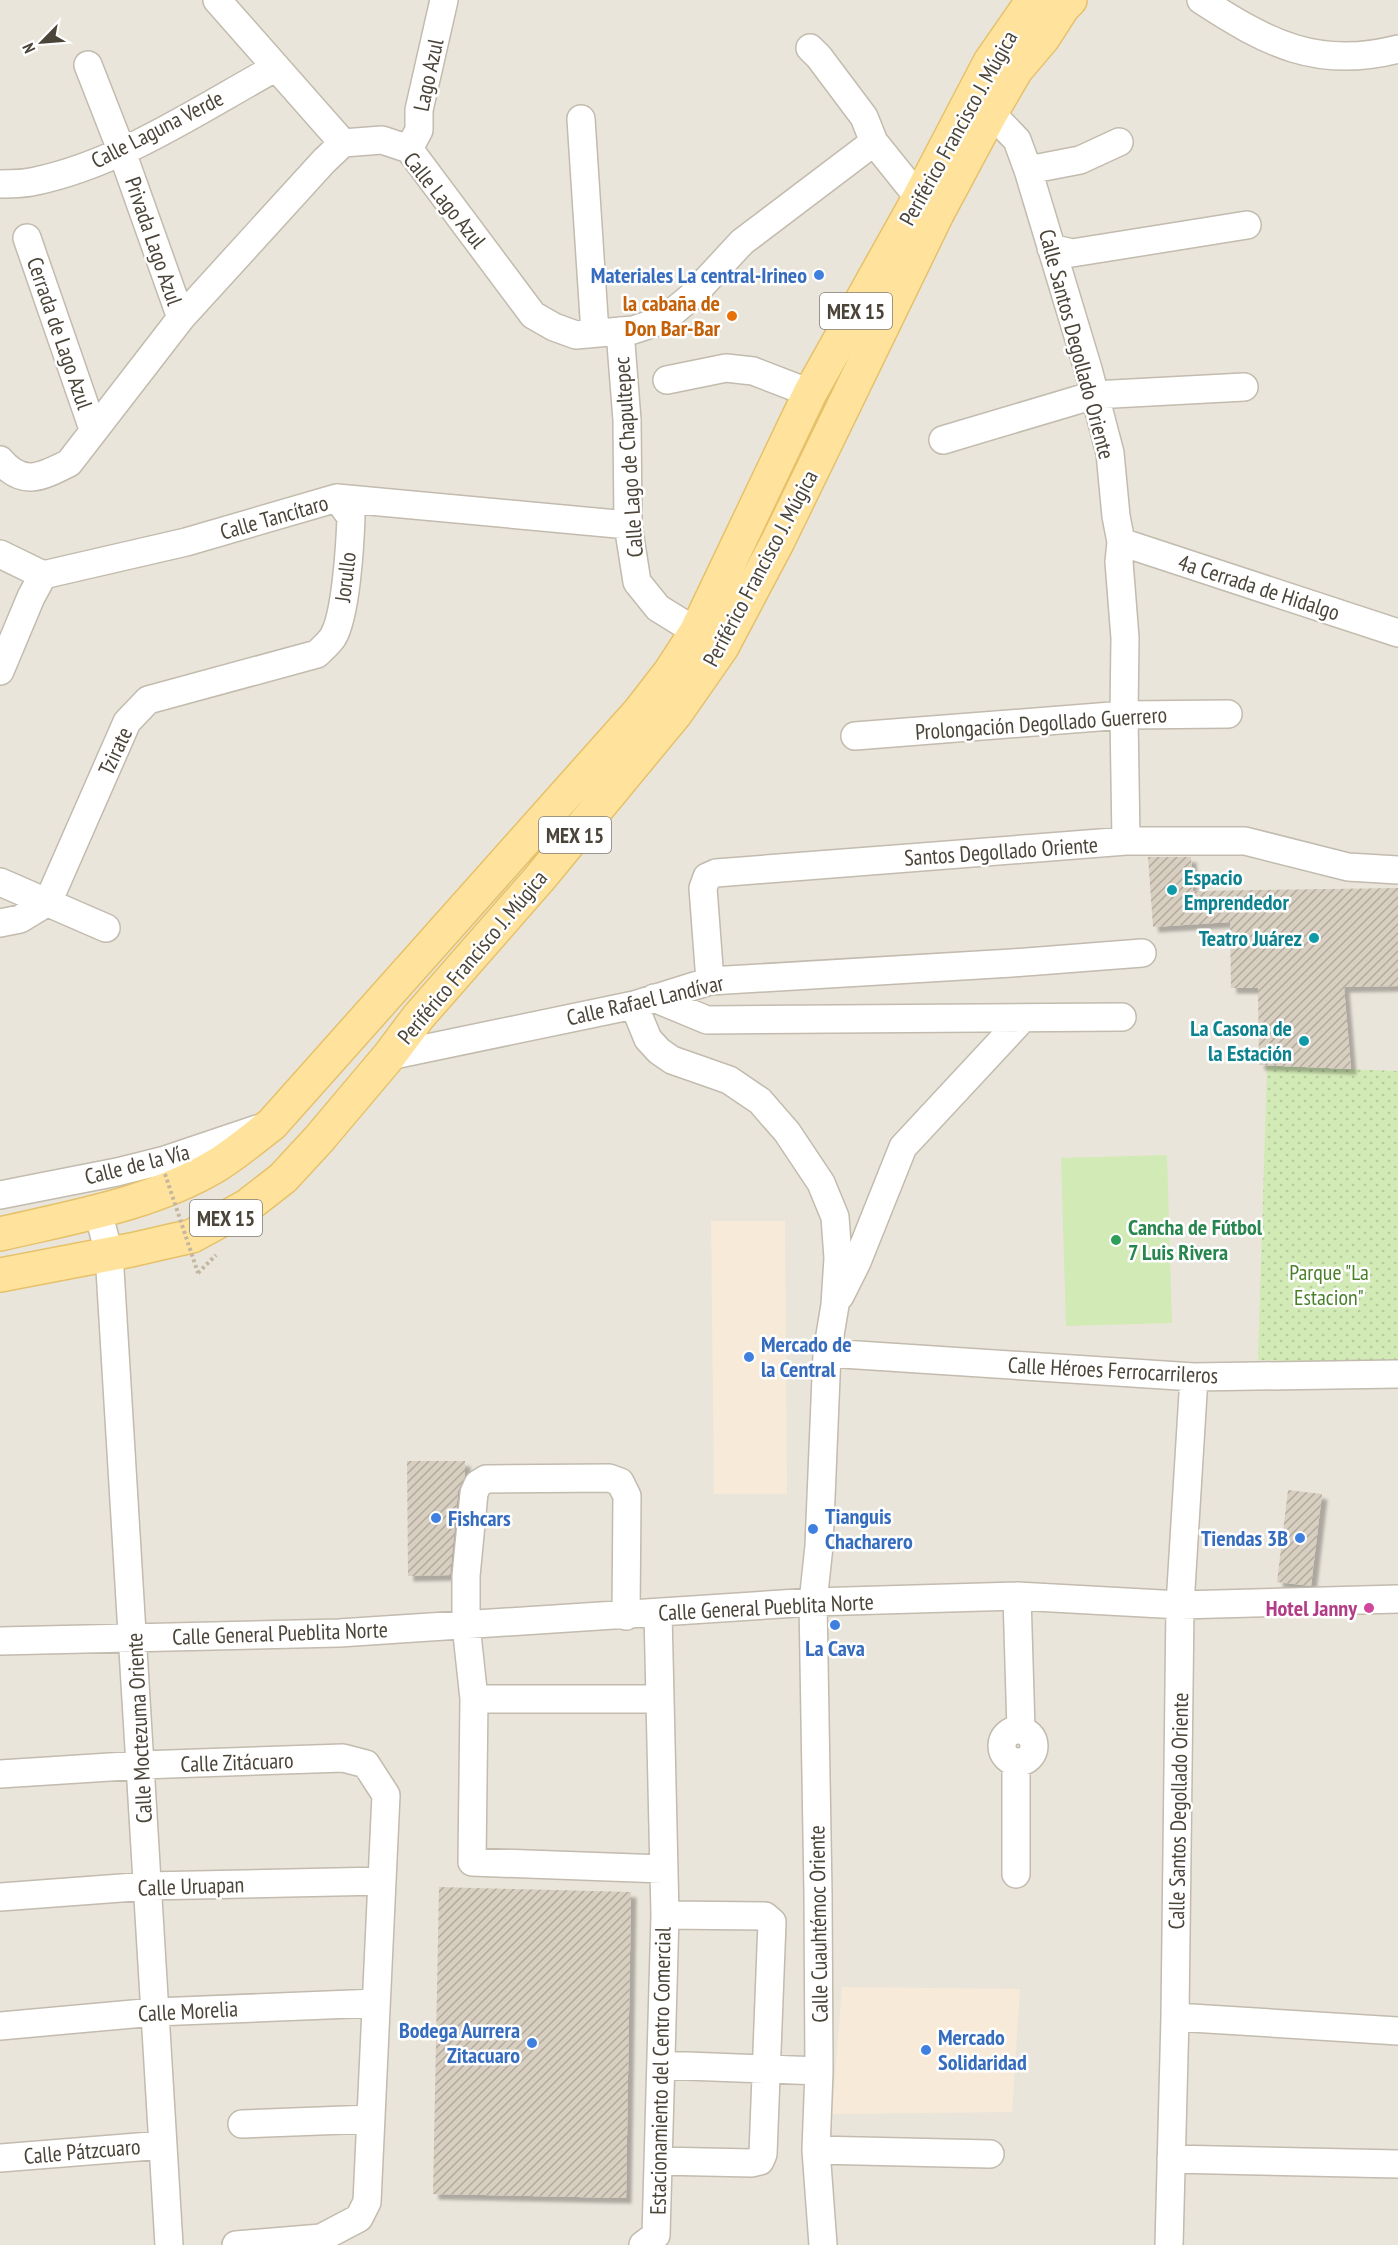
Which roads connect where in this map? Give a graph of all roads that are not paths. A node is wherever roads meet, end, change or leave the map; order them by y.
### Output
1 (217, 0) edge
2 (444, 0) edge
3 (1033, 0) edge
4 (1070, 0) edge
5 (1201, 0) edge
6 (810, 48) dead end
7 (1398, 49) edge
8 (88, 65) dead end
9 (275, 68) junction
10 (991, 113) junction
11 (580, 119) dead end
12 (874, 142) junction
13 (1119, 142) dead end
14 (343, 143) junction
15 (409, 149) junction
16 (122, 152) junction
17 (1028, 170) junction
18 (0, 184) edge
19 (919, 198) junction
20 (1247, 225) dead end
21 (27, 238) dead end
22 (1051, 248) junction
23 (181, 318) junction
24 (608, 332) junction
25 (667, 380) dead end
26 (1244, 387) dead end
27 (810, 393) junction
28 (1094, 395) junction
29 (93, 429) junction
30 (943, 440) dead end
31 (0, 460) edge
32 (337, 498) junction
33 (628, 525) junction
34 (1121, 542) junction
35 (0, 554) edge
36 (43, 575) junction
37 (1398, 633) edge
38 (709, 639) junction
39 (317, 654) joint
40 (0, 671) edge
41 (1228, 714) dead end
42 (1124, 715) junction
43 (855, 736) dead end
44 (1126, 841) junction
45 (1398, 870) edge
46 (0, 882) edge
47 (48, 902) junction
48 (0, 923) edge
49 (106, 928) dead end
50 (1142, 953) dead end
51 (710, 981) junction
52 (644, 1001) junction
53 (1122, 1017) dead end
54 (1023, 1018) junction
55 (389, 1056) junction
56 (281, 1116) junction
57 (320, 1139) junction
58 (0, 1195) edge
59 (98, 1212) junction
60 (0, 1234) edge
61 (110, 1253) junction
62 (0, 1275) edge
63 (835, 1305) junction
64 (827, 1353) junction
65 (1398, 1374) edge
66 (1194, 1377) junction
67 (1017, 1596) junction
68 (1398, 1599) edge
69 (813, 1602) junction
70 (1180, 1605) junction
71 (658, 1614) junction
72 (626, 1616) junction
73 (466, 1625) junction
74 (134, 1638) junction
75 (0, 1641) edge
76 (474, 1699) junction
77 (660, 1699) junction
78 (141, 1765) junction
79 (0, 1774) edge
80 (663, 1869) junction
81 (1016, 1874) dead end
82 (382, 1881) junction
83 (148, 1886) junction
84 (0, 1897) edge
85 (664, 1915) junction
86 (376, 2002) junction
87 (155, 2012) junction
88 (1175, 2017) junction
89 (0, 2026) edge
90 (1398, 2031) edge
91 (660, 2065) junction
92 (765, 2070) junction
93 (819, 2071) junction
94 (371, 2119) junction
95 (242, 2124) dead end
96 (163, 2145) junction
97 (816, 2150) junction
98 (990, 2154) dead end
99 (0, 2158) edge
100 (1171, 2159) junction
101 (658, 2161) junction
102 (1398, 2164) edge
103 (169, 2245) edge
104 (236, 2245) edge
105 (643, 2245) edge
106 (823, 2245) edge
107 (1169, 2245) edge

1 - 9 street
2 - 15 street, Lago Azul
3 - 19 main road, Periférico Francisco J. Múgica / MEX 15
4 - 10 main road, Periférico Francisco J. Múgica / MEX 15
5 - 7 street
6 - 12 street
8 - 16 street, Privada Lago Azul
9 - 14 street
9 - 16 street, Calle Laguna Verde
10 - 17 street, Calle Santos Degollado Oriente
10 - 38 main road, Periférico Francisco J. Múgica / MEX 15
11 - 24 street, Calle Lago de Chapultepec
12 - 19 street
12 - 24 street, Calle Lago Azul
13 - 17 street
14 - 15 street, Calle Lago Azul
14 - 23 street
15 - 24 street, Calle Lago Azul
16 - 18 street, Calle Laguna Verde
16 - 23 street, Privada Lago Azul
17 - 22 street, Calle Santos Degollado Oriente
19 - 27 main road, Periférico Francisco J. Múgica / MEX 15
20 - 22 street
21 - 29 street, Cerrada de Lago Azul
22 - 28 street, Calle Santos Degollado Oriente
23 - 29 street
24 - 33 street, Calle Lago de Chapultepec
25 - 27 street
26 - 28 street
27 - 38 main road, Periférico Francisco J. Múgica / MEX 15
28 - 30 street
28 - 34 street, Calle Santos Degollado Oriente
29 - 31 street
32 - 33 street, Calle Tancítaro
32 - 36 street, Calle Tancítaro
32 - 39 street, Jorullo
33 - 38 street, Calle Lago de Chapultepec
34 - 37 street, 4a Cerrada de Hidalgo
34 - 42 street, Calle Santos Degollado Oriente
35 - 36 street
36 - 40 street
38 - 55 main road, Periférico Francisco J. Múgica / MEX 15
38 - 56 main road, Periférico Francisco J. Múgica / MEX 15
39 - 47 street, Tzirate
41 - 42 street, Prolongación Degollado Guerrero
42 - 43 street, Prolongación Degollado Guerrero
42 - 44 street, Calle Santos Degollado Oriente
44 - 45 street, Santos Degollado Oriente
44 - 51 street, Santos Degollado Oriente
46 - 47 street
47 - 48 street
47 - 49 street
50 - 51 street, Calle Rafael Landívar
51 - 52 street, Calle Rafael Landívar
52 - 54 street
52 - 55 street, Calle Rafael Landívar
52 - 63 street
53 - 54 street
54 - 63 street
55 - 57 main road, Periférico Francisco J. Múgica / MEX 15
56 - 57 main road
56 - 58 street, Calle de la Vía
56 - 59 main road, Periférico Francisco J. Múgica / MEX 15
57 - 61 main road, Periférico Francisco J. Múgica / MEX 15
59 - 60 main road, Periférico Francisco J. Múgica / MEX 15
59 - 61 street, Calle Moctezuma Oriente
61 - 62 main road, Periférico Francisco J. Múgica / MEX 15
61 - 74 street, Calle Moctezuma Oriente
63 - 64 street, Calle Cuauhtémoc Oriente
64 - 66 street, Calle Héroes Ferrocarrileros
64 - 69 street, Calle Cuauhtémoc Oriente
65 - 66 street, Calle Héroes Ferrocarrileros
66 - 70 street, Calle Santos Degollado Oriente
67 - 69 street, Calle General Pueblita Norte
67 - 70 street, Calle General Pueblita Norte
67 - 81 street
68 - 70 street, Calle General Pueblita Norte
69 - 71 street, Calle General Pueblita Norte
69 - 93 street, Calle Cuauhtémoc Oriente
70 - 88 street, Calle Santos Degollado Oriente
71 - 72 street, Calle General Pueblita Norte
71 - 77 street
72 - 73 street, Calle General Pueblita Norte
72 - 73 street
73 - 74 street, Calle General Pueblita Norte
73 - 76 street
74 - 75 street, Calle General Pueblita Norte
74 - 78 street, Calle Moctezuma Oriente
76 - 77 street
76 - 80 street
77 - 80 street
78 - 79 street, Calle Zitácuaro
78 - 82 street, Calle Zitácuaro
78 - 83 street, Calle Moctezuma Oriente
80 - 85 street
82 - 83 street, Calle Uruapan
82 - 86 street
83 - 84 street, Calle Uruapan
83 - 87 street, Calle Moctezuma Oriente
85 - 91 street, Estacionamiento del Centro Comercial
85 - 92 street, Estacionamiento del Centro Comercial
86 - 87 street, Calle Morelia
86 - 94 street
87 - 89 street, Calle Morelia
87 - 96 street, Calle Moctezuma Oriente
88 - 90 street
88 - 100 street, Calle Santos Degollado Oriente
91 - 92 street
91 - 101 street, Estacionamiento del Centro Comercial
92 - 93 street
92 - 101 street
93 - 97 street, Calle Cuauhtémoc Oriente
94 - 95 street
94 - 104 street
96 - 99 street, Calle Pátzcuaro
96 - 103 street, Calle Moctezuma Oriente
97 - 98 street
97 - 106 street, Calle Cuauhtémoc Oriente
100 - 102 street
100 - 107 street, Calle Santos Degollado Oriente
101 - 105 street, Estacionamiento del Centro Comercial

